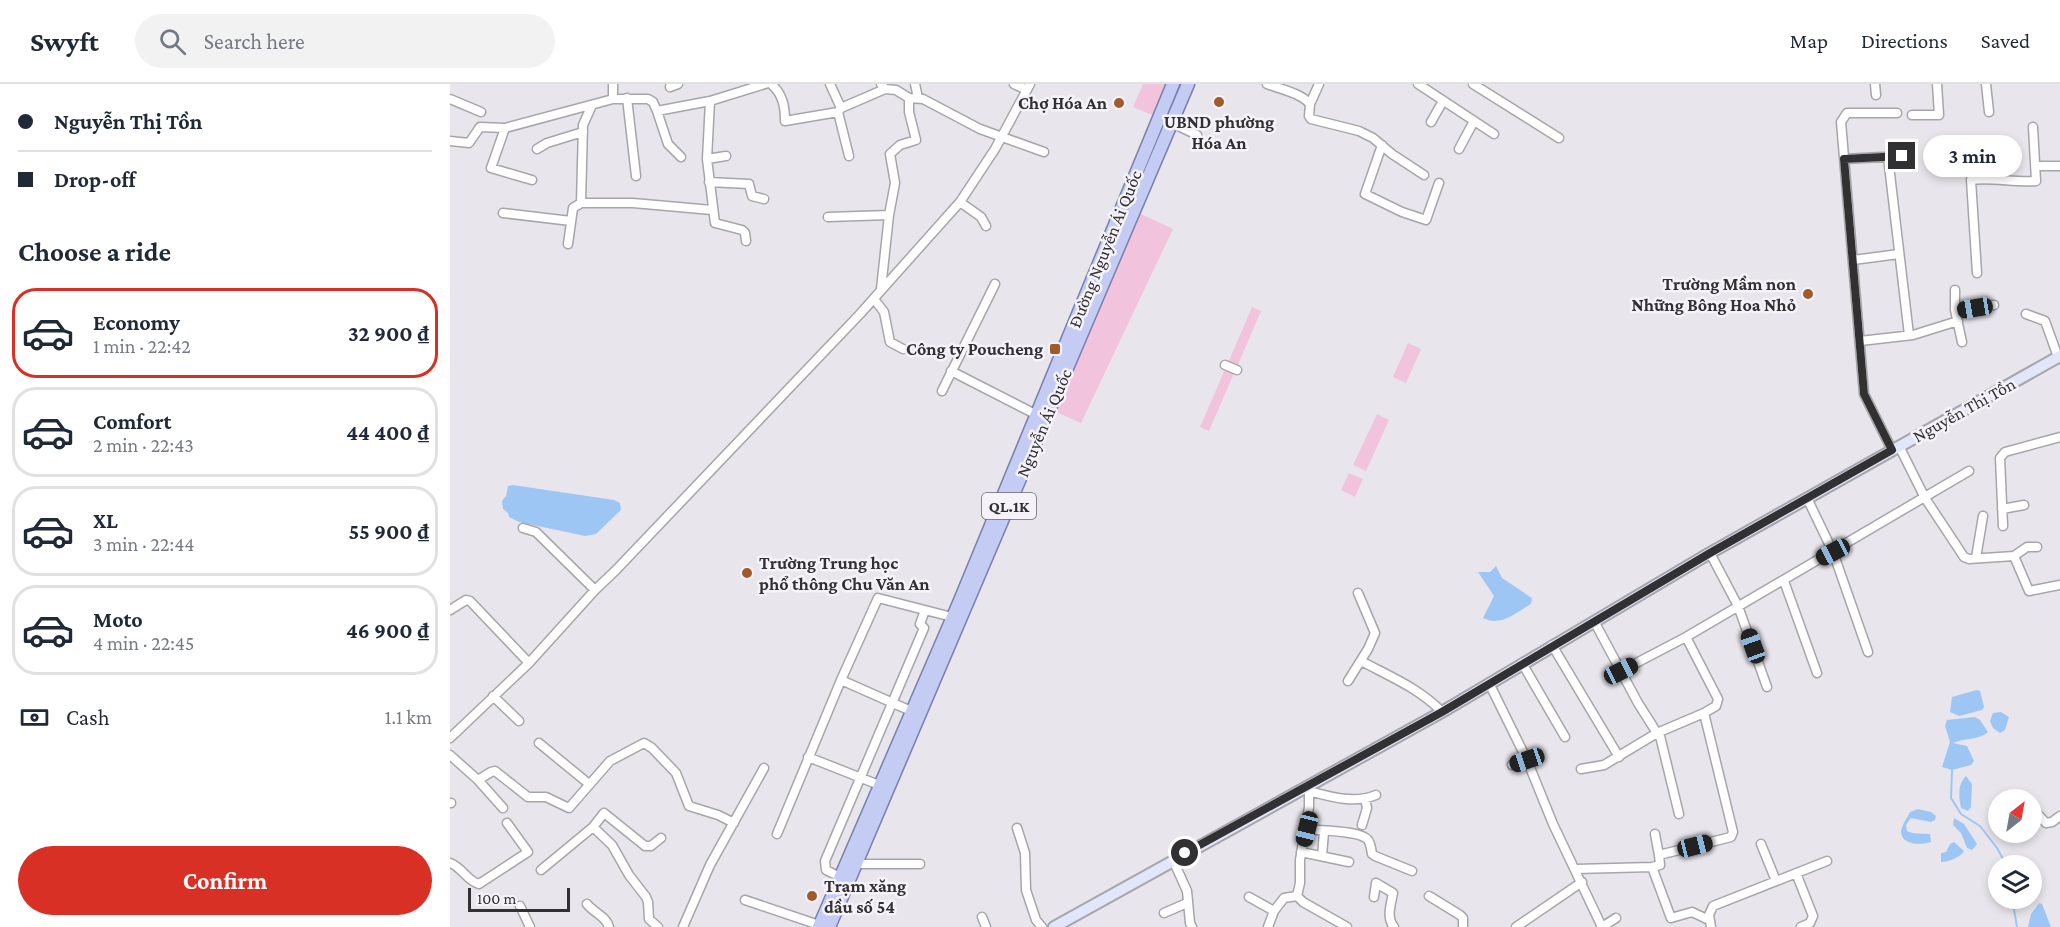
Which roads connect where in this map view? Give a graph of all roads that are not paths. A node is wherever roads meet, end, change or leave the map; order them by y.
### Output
1 (613, 84) edge
2 (765, 84) edge
3 (771, 84) edge
4 (830, 84) edge
5 (915, 84) edge
6 (1014, 84) edge
7 (1173, 84) edge
8 (1188, 84) edge
9 (1267, 84) edge
10 (1319, 84) edge
11 (1418, 84) edge
12 (1473, 84) edge
13 (1875, 84) edge
14 (1937, 84) edge
15 (1986, 84) edge
16 (883, 86) edge
17 (1028, 87) edge
18 (1876, 96) dead end
19 (627, 98) junction
20 (913, 98) junction
21 (450, 99) edge
22 (613, 99) junction
23 (710, 101) junction
24 (1443, 101) junction
25 (1310, 104) junction
26 (592, 105) junction
27 (839, 110) junction
28 (657, 111) junction
29 (481, 112) dead end
30 (1989, 112) dead end
31 (1897, 113) dead end
32 (1912, 115) dead end
33 (1474, 121) junction
34 (1431, 122) dead end
35 (1172, 123) junction
36 (2033, 127) dead end
37 (505, 128) junction
38 (583, 132) junction
39 (1494, 134) dead end
40 (1197, 135) dead end
41 (1002, 136) junction
42 (1559, 138) dead end
43 (450, 141) edge
44 (1382, 146) junction
45 (1459, 148) dead end
46 (537, 149) dead end
47 (1044, 152) dead end
48 (726, 156) dead end
49 (849, 156) dead end
50 (1902, 156) dead end
51 (681, 157) dead end
52 (1888, 157) junction
53 (707, 159) junction
54 (1844, 159) junction
55 (2037, 166) junction
56 (2060, 166) edge
57 (1424, 175) dead end
58 (636, 176) dead end
59 (532, 180) dead end
60 (709, 182) junction
61 (1439, 183) dead end
62 (764, 199) dead end
63 (960, 202) junction
64 (581, 203) junction
65 (712, 210) junction
66 (503, 213) dead end
67 (889, 215) junction
68 (828, 217) dead end
69 (571, 222) junction
70 (986, 226) dead end
71 (746, 241) dead end
72 (568, 244) dead end
73 (1899, 254) junction
74 (1853, 260) junction
75 (883, 272) junction
76 (1977, 273) dead end
77 (896, 274) junction
78 (994, 284) dead end
79 (881, 290) junction
80 (1955, 290) dead end
81 (874, 299) junction
82 (1994, 305) dead end
83 (1956, 311) junction
84 (2026, 314) dead end
85 (1958, 321) junction
86 (1910, 335) junction
87 (1860, 341) junction
88 (1962, 342) dead end
89 (903, 349) dead end
90 (2059, 357) edge
91 (1225, 365) dead end
92 (1237, 369) dead end
93 (951, 371) junction
94 (942, 391) dead end
95 (1042, 417) junction
96 (2060, 437) edge
97 (1895, 448) junction
98 (1969, 471) dead end
99 (1807, 498) junction
100 (1925, 498) junction
101 (2024, 505) dead end
102 (2002, 509) junction
103 (1983, 516) dead end
104 (2003, 526) dead end
105 (523, 528) dead end
106 (2037, 547) dead end
107 (1833, 552) junction
108 (1710, 553) junction
109 (2014, 556) junction
110 (1976, 558) junction
111 (1784, 581) junction
112 (2060, 585) edge
113 (594, 590) junction
114 (1358, 593) dead end
115 (1738, 606) junction
116 (450, 610) edge
117 (925, 610) junction
118 (952, 617) junction
119 (1594, 621) junction
120 (1686, 637) junction
121 (1552, 645) junction
122 (1868, 652) dead end
123 (1360, 661) junction
124 (529, 663) junction
125 (1522, 663) junction
126 (1621, 671) junction
127 (1817, 673) dead end
128 (841, 680) junction
129 (1348, 681) dead end
130 (1490, 683) junction
131 (1767, 687) dead end
132 (493, 696) junction
133 (891, 702) junction
134 (911, 711) junction
135 (1442, 712) junction
136 (1704, 713) junction
137 (519, 721) dead end
138 (1658, 732) junction
139 (450, 737) edge
140 (1565, 737) dead end
141 (539, 743) dead end
142 (450, 755) edge
143 (808, 757) junction
144 (1619, 757) junction
145 (1527, 760) junction
146 (1512, 765) dead end
147 (764, 768) dead end
148 (1581, 769) dead end
149 (860, 777) junction
150 (478, 780) junction
151 (589, 784) junction
152 (879, 785) junction
153 (1309, 789) junction
154 (1376, 795) dead end
155 (1365, 799) junction
156 (503, 808) dead end
157 (1679, 814) dead end
158 (2060, 816) edge
159 (2042, 819) edge
160 (507, 823) dead end
161 (734, 823) junction
162 (1362, 825) dead end
163 (593, 827) junction
164 (1017, 828) dead end
165 (1307, 829) junction
166 (1324, 832) junction
167 (777, 834) dead end
168 (1655, 834) dead end
169 (661, 838) dead end
170 (1761, 844) dead end
171 (1301, 852) junction
172 (1659, 855) junction
173 (1322, 856) junction
174 (1173, 860) junction
175 (1827, 861) dead end
176 (1349, 862) dead end
177 (450, 863) edge
178 (855, 864) junction
179 (920, 864) dead end
180 (1652, 867) junction
181 (1576, 869) junction
182 (541, 870) dead end
183 (1412, 871) dead end
184 (1796, 873) junction
185 (840, 877) junction
186 (1776, 881) junction
187 (1581, 882) junction
188 (837, 896) junction
189 (1297, 896) junction
190 (1429, 896) dead end
191 (1249, 897) dead end
192 (1374, 897) dead end
193 (745, 900) dead end
194 (1187, 903) junction
195 (587, 904) dead end
196 (520, 906) dead end
197 (1274, 911) junction
198 (1164, 913) dead end
199 (1330, 916) junction
200 (982, 917) dead end
201 (1616, 918) dead end
202 (1710, 924) edge
203 (822, 926) edge
204 (530, 927) edge
205 (609, 927) edge
206 (658, 927) edge
207 (683, 927) edge
208 (986, 927) edge
209 (1042, 927) edge
210 (1054, 927) edge
211 (1192, 927) edge
212 (1268, 927) edge
213 (1330, 927) edge
214 (1347, 927) edge
215 (1394, 927) edge
216 (1463, 927) edge
217 (1516, 927) edge
218 (1602, 927) edge
219 (1801, 927) edge

1 - 22 street
2 - 23 street
3 - 27 street
4 - 27 street
5 - 20 street
6 - 17 street
7 - 95 main road, Đường Nguyễn Ái Quốc / QL.1K
8 - 35 main road, Nguyễn Ái Quốc / QL.1K
9 - 25 street
10 - 25 street
11 - 24 street
12 - 42 street
13 - 18 street
14 - 32 street
15 - 30 street
16 - 20 street
16 - 27 street
17 - 41 street
19 - 22 street
19 - 28 street
19 - 58 street
20 - 41 street
20 - 67 street
21 - 29 street
22 - 26 street
23 - 28 street
23 - 53 street
24 - 33 street
24 - 34 street
25 - 44 street
26 - 37 street
26 - 38 street
27 - 49 street
28 - 51 street
31 - 54 street
33 - 39 street
33 - 45 street
35 - 40 street
35 - 95 main road, Nguyễn Ái Quốc / QL.1K
36 - 55 street
37 - 43 street
37 - 59 street
38 - 46 street
38 - 64 street
41 - 47 street
41 - 63 street
44 - 57 street
44 - 61 street
48 - 53 street
50 - 52 street
52 - 54 street
52 - 73 street
53 - 60 street
54 - 74 street
55 - 56 street
55 - 76 street
60 - 62 street
60 - 65 street
63 - 70 street
63 - 77 street
64 - 65 street
64 - 69 street
65 - 71 street
66 - 69 street
67 - 68 street
67 - 75 street
69 - 72 street
73 - 74 street
73 - 86 street
74 - 87 street
75 - 77 street
75 - 79 street
77 - 79 street
78 - 93 street
79 - 81 street
80 - 83 street
81 - 89 street
81 - 113 street
82 - 83 street
83 - 85 street
84 - 90 street
85 - 86 street
85 - 88 street
86 - 87 street
87 - 97 street
90 - 97 street, Nguyễn Thị Tồn
91 - 92 street
93 - 94 street
93 - 95 street
95 - 118 main road, Nguyễn Ái Quốc / QL.1K
95 - 178 main road, Nguyễn Ái Quốc / QL.1K
96 - 102 street
97 - 99 street, Nguyễn Thị Tồn
97 - 100 street
98 - 100 street
99 - 107 street
99 - 108 street, Nguyễn Thị Tồn
100 - 107 street
100 - 110 street
101 - 102 street
102 - 104 street
103 - 110 street
105 - 113 street
106 - 109 street
107 - 111 street
107 - 122 street
108 - 115 street
108 - 119 street, Nguyễn Thị Tồn
109 - 110 street
109 - 112 street
111 - 115 street
111 - 127 street
113 - 124 street
114 - 123 street
115 - 120 street
115 - 131 street
116 - 124 street
117 - 118 street
117 - 128 street
117 - 133 street
118 - 134 main road, Nguyễn Ái Quốc / QL.1K
119 - 121 street, Nguyễn Thị Tồn
119 - 126 street
120 - 126 street
120 - 136 street
121 - 125 street, Nguyễn Thị Tồn
121 - 144 street
123 - 129 street
123 - 135 street
124 - 132 street
125 - 130 street, Nguyễn Thị Tồn
125 - 140 street
126 - 138 street
128 - 133 street
128 - 143 street
130 - 135 street, Nguyễn Thị Tồn
130 - 145 street
132 - 137 street
132 - 139 street
133 - 134 street
133 - 149 street
134 - 152 main road, Nguyễn Ái Quốc / QL.1K
135 - 153 street, Nguyễn Thị Tồn
136 - 138 street
136 - 172 street
138 - 144 street
138 - 157 street
141 - 151 street
142 - 150 street
143 - 149 street
143 - 167 street
144 - 148 street
145 - 146 street
145 - 181 street
147 - 161 street
149 - 152 street
149 - 185 street
150 - 151 street
150 - 156 street
151 - 161 street
152 - 185 main road, Nguyễn Ái Quốc / QL.1K
153 - 155 street
153 - 165 street
153 - 174 street, Nguyễn Thị Tồn
154 - 155 street
155 - 162 street
158 - 159 street
160 - 177 street
161 - 207 street
163 - 169 street
163 - 182 street
163 - 206 street
164 - 209 street
165 - 166 street
165 - 171 street
166 - 173 street
166 - 183 street
168 - 172 street
170 - 186 street
171 - 173 street
171 - 189 street
172 - 180 street
173 - 176 street
174 - 194 street
174 - 210 street, Nguyễn Thị Tồn
175 - 184 street
178 - 179 street
178 - 188 main road, Nguyễn Ái Quốc / QL.1K
180 - 181 street
180 - 202 street
181 - 187 street
184 - 186 street
184 - 219 street
185 - 188 main road, Nguyễn Ái Quốc / QL.1K
186 - 202 street
187 - 217 street
187 - 218 street
188 - 203 main road, Nguyễn Ái Quốc / QL.1K
189 - 197 street
189 - 199 street
190 - 216 street
191 - 197 street
192 - 215 street
193 - 203 street
194 - 198 street
194 - 211 street
195 - 205 street
196 - 204 street
197 - 212 street
199 - 213 street
199 - 214 street
200 - 208 street
201 - 218 street

